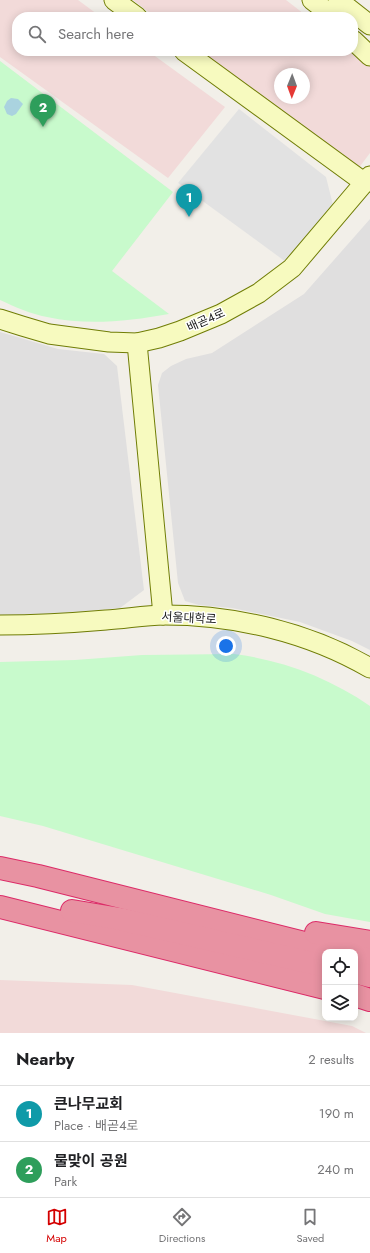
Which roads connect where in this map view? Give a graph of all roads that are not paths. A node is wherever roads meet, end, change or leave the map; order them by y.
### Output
1 (114, 0) edge
2 (338, 0) edge
3 (341, 0) edge
4 (130, 12) edge
5 (353, 12) edge
6 (358, 16) edge
7 (370, 17) edge
8 (370, 25) edge
9 (358, 35) edge
10 (370, 44) edge
11 (358, 45) edge
12 (191, 56) edge
13 (370, 56) edge
14 (367, 180) edge
15 (0, 319) edge
16 (138, 343) junction
17 (163, 615) junction
18 (0, 625) edge
19 (370, 668) edge
20 (0, 868) edge
21 (0, 899) edge
22 (0, 907) edge
23 (172, 910) junction
24 (370, 942) edge
25 (328, 949) edge
26 (358, 957) edge
27 (370, 960) edge
28 (322, 965) edge
29 (358, 973) edge
30 (370, 976) edge
31 (322, 987) edge
32 (358, 996) edge
33 (370, 1000) edge

1 - 4 street
2 - 5 street
3 - 7 street
6 - 8 street
9 - 10 street
11 - 13 street
12 - 14 street, 배곧4로
14 - 16 street, 배곧4로
15 - 16 street, 배곧4로
16 - 17 street
17 - 18 street, 서울대학로
17 - 19 street, 서울대학로
20 - 23 highway
21 - 28 highway
22 - 31 highway
23 - 24 highway
23 - 25 highway
26 - 27 highway
29 - 30 highway
32 - 33 highway

